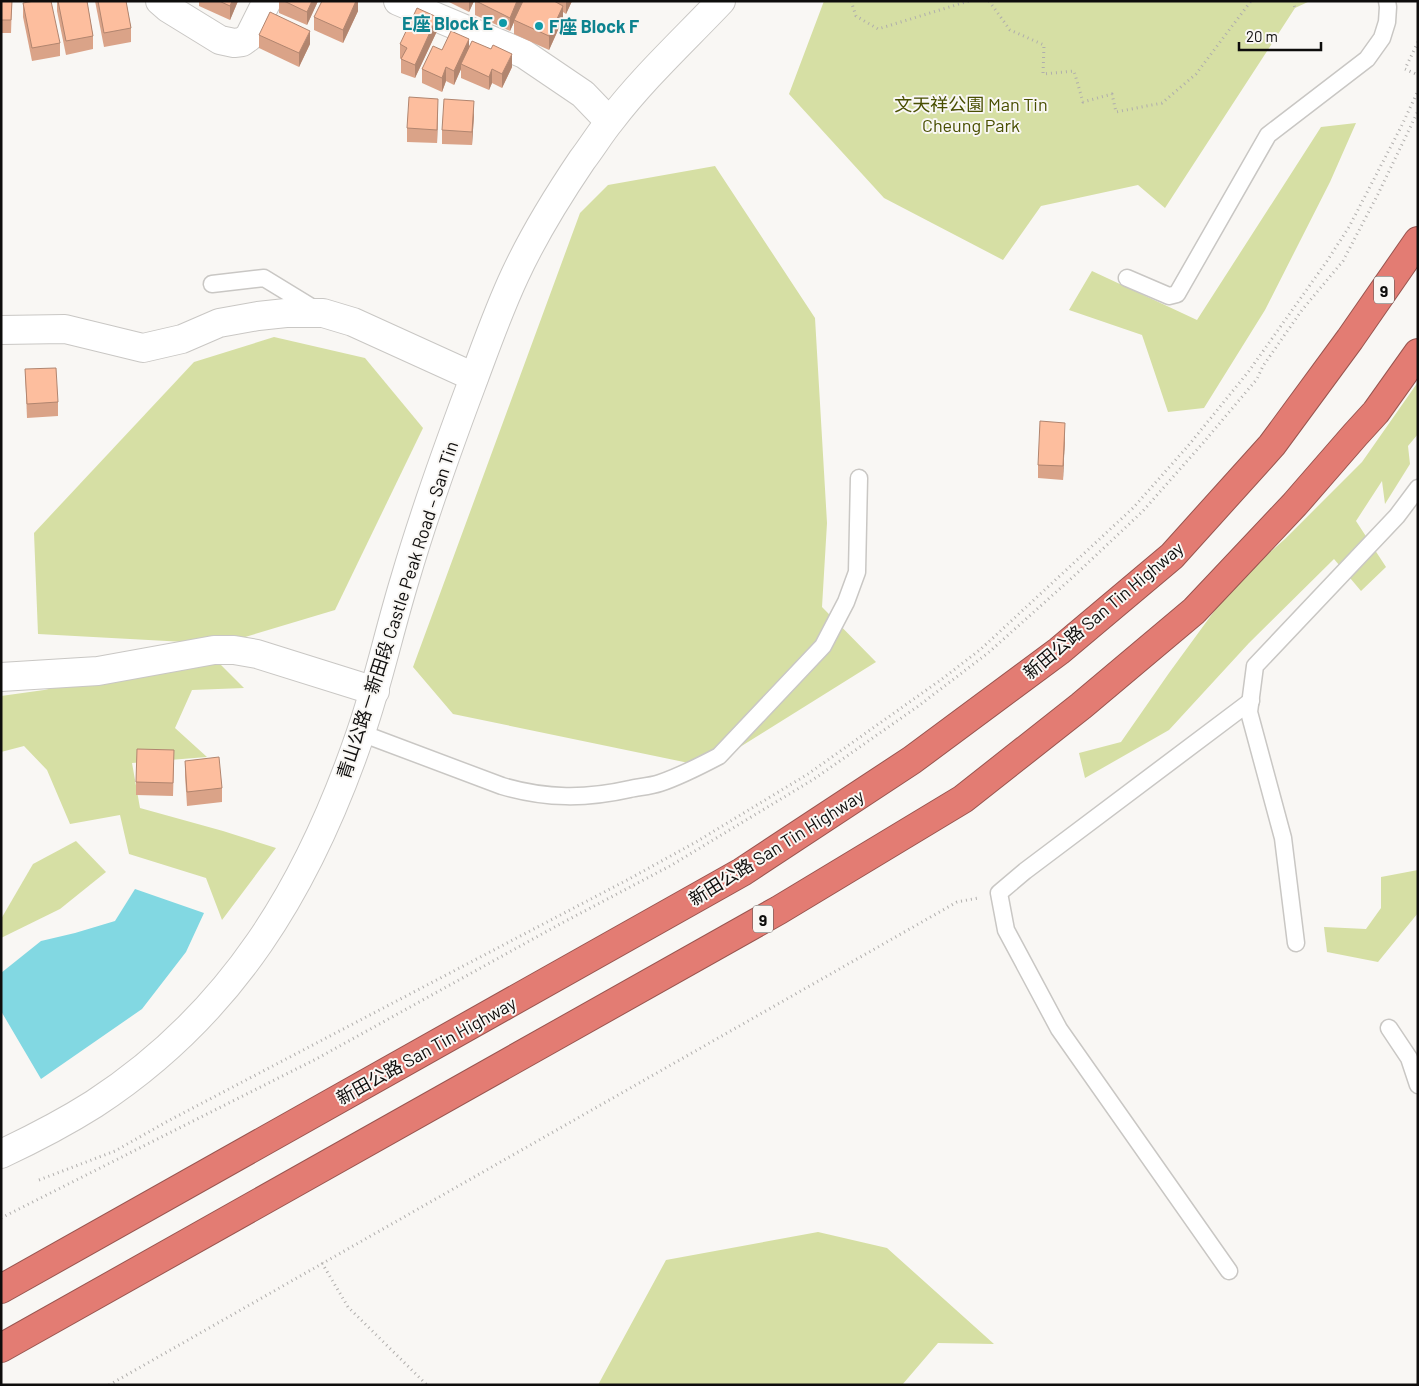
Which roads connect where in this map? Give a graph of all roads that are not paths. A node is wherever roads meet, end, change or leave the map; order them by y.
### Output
1 (160, 1) edge
2 (267, 1) edge
3 (398, 1) edge
4 (721, 1) edge
5 (1387, 1) edge
6 (609, 121) junction
7 (1418, 241) edge
8 (1127, 278) dead end
9 (212, 284) dead end
10 (322, 313) junction
11 (1, 330) edge
12 (1418, 353) edge
13 (474, 377) junction
14 (859, 478) dead end
15 (1418, 488) edge
16 (1, 677) edge
17 (375, 691) junction
18 (1251, 701) junction
19 (361, 733) junction
20 (1296, 943) dead end
21 (1389, 1028) dead end
22 (1418, 1085) edge
23 (1, 1154) edge
24 (1229, 1271) dead end
25 (1, 1288) edge
26 (1, 1348) edge

1 - 2 main road
3 - 6 main road
4 - 6 main road, 青山公路－新田段 Castle Peak Road – San Tin
5 - 8 lane
6 - 13 main road, 青山公路－新田段 Castle Peak Road – San Tin
7 - 25 highway, 新田公路 San Tin Highway / 9
9 - 10 lane
10 - 11 main road
10 - 13 main road
12 - 26 highway, 9
13 - 17 main road, 青山公路－新田段 Castle Peak Road – San Tin
14 - 19 lane
15 - 18 lane
16 - 17 main road
17 - 19 main road, 青山公路－新田段 Castle Peak Road – San Tin
18 - 20 lane
18 - 24 lane
19 - 23 main road, 青山公路－新田段 Castle Peak Road – San Tin
21 - 22 lane

